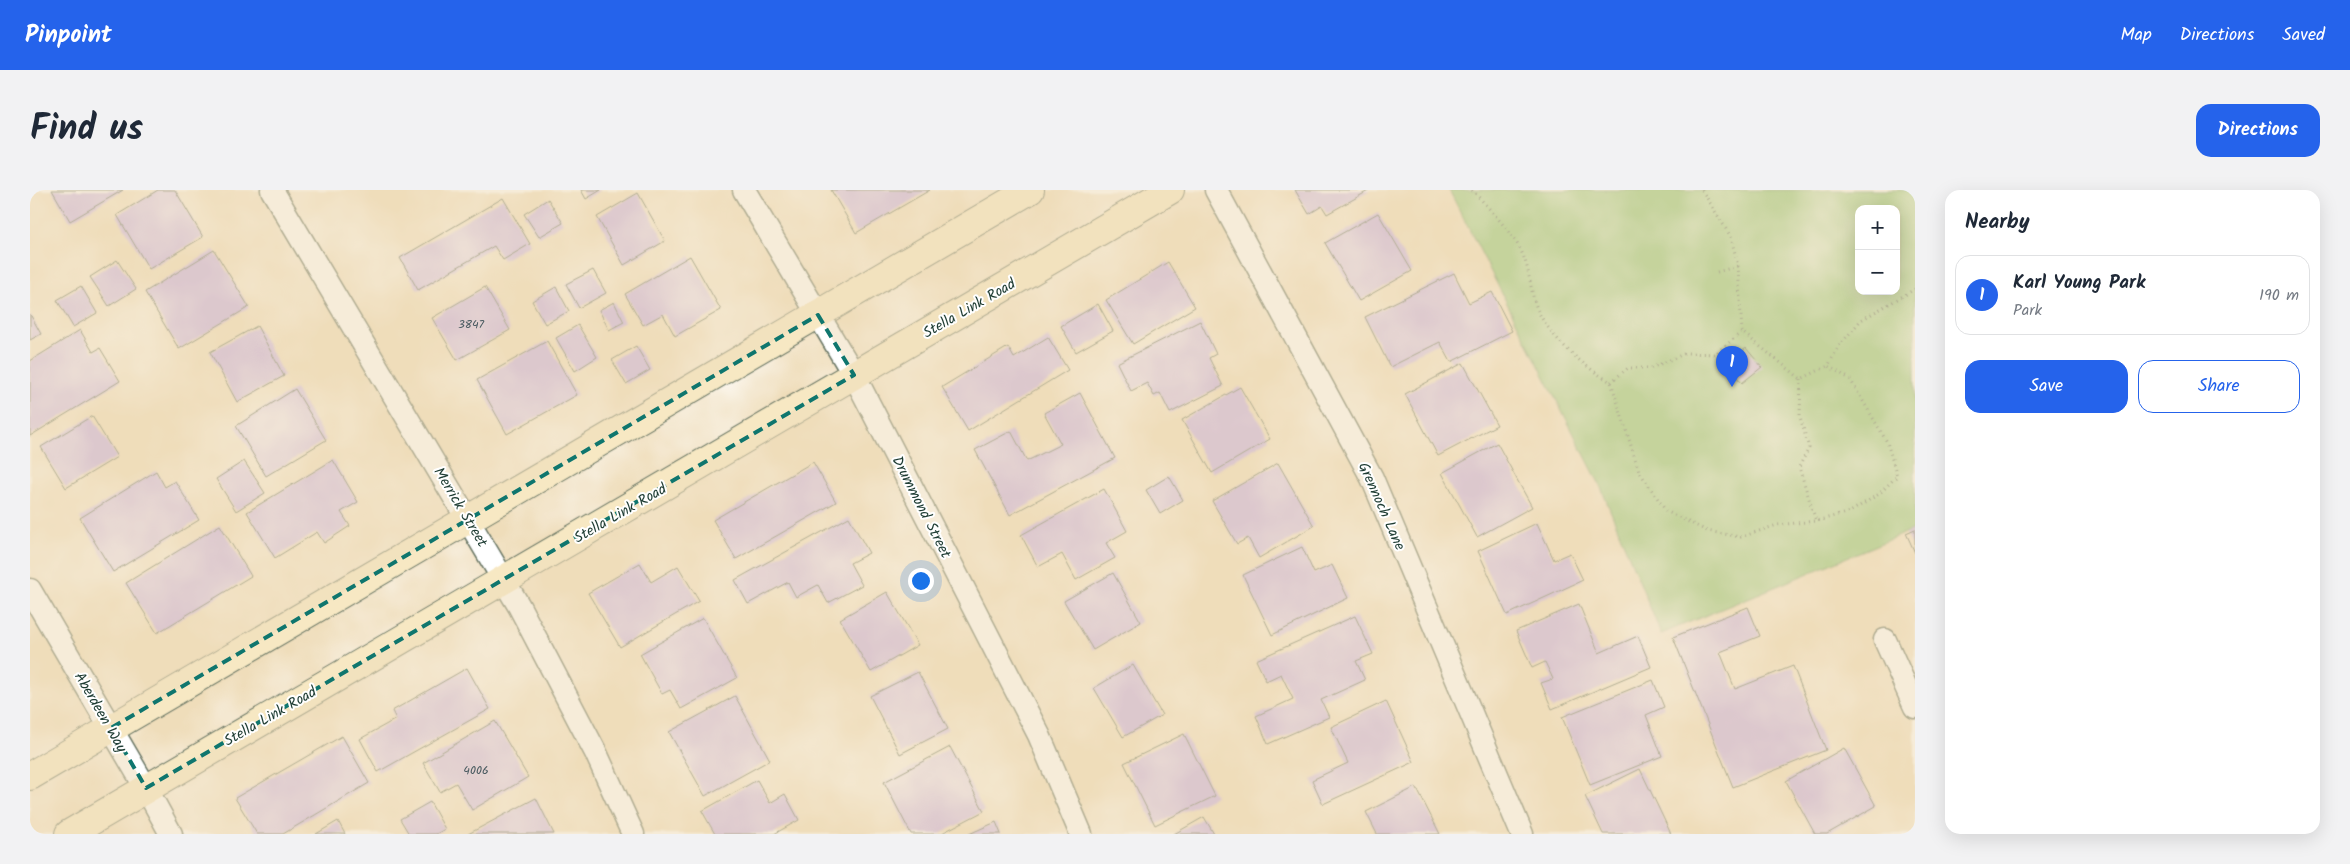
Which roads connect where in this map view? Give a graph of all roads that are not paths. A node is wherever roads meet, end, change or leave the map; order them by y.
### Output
1 (272, 190) edge
2 (744, 190) edge
3 (1030, 190) edge
4 (1170, 190) edge
5 (1216, 190) edge
6 (818, 315) junction
7 (854, 376) junction
8 (469, 520) junction
9 (504, 580) junction
10 (30, 590) edge
11 (1885, 640) dead end
12 (1915, 707) edge
13 (111, 728) junction
14 (30, 776) edge
15 (146, 788) junction
16 (69, 834) edge
17 (171, 834) edge
18 (633, 834) edge
19 (1081, 834) edge
20 (1522, 834) edge

1 - 8 street, Merrick Street
2 - 6 street, Drummond Street
3 - 6 main road
4 - 7 main road, Stella Link Road
5 - 20 street, Grennoch Lane
6 - 7 street, Drummond Street
6 - 8 main road
7 - 9 main road, Stella Link Road
7 - 19 street, Drummond Street
8 - 9 street, Merrick Street
8 - 13 main road
9 - 15 main road, Stella Link Road
9 - 18 street, Merrick Street
10 - 13 street, Aberdeen Way
11 - 12 street
13 - 14 main road
13 - 15 street, Aberdeen Way
15 - 16 main road, Stella Link Road
15 - 17 street, Aberdeen Way

